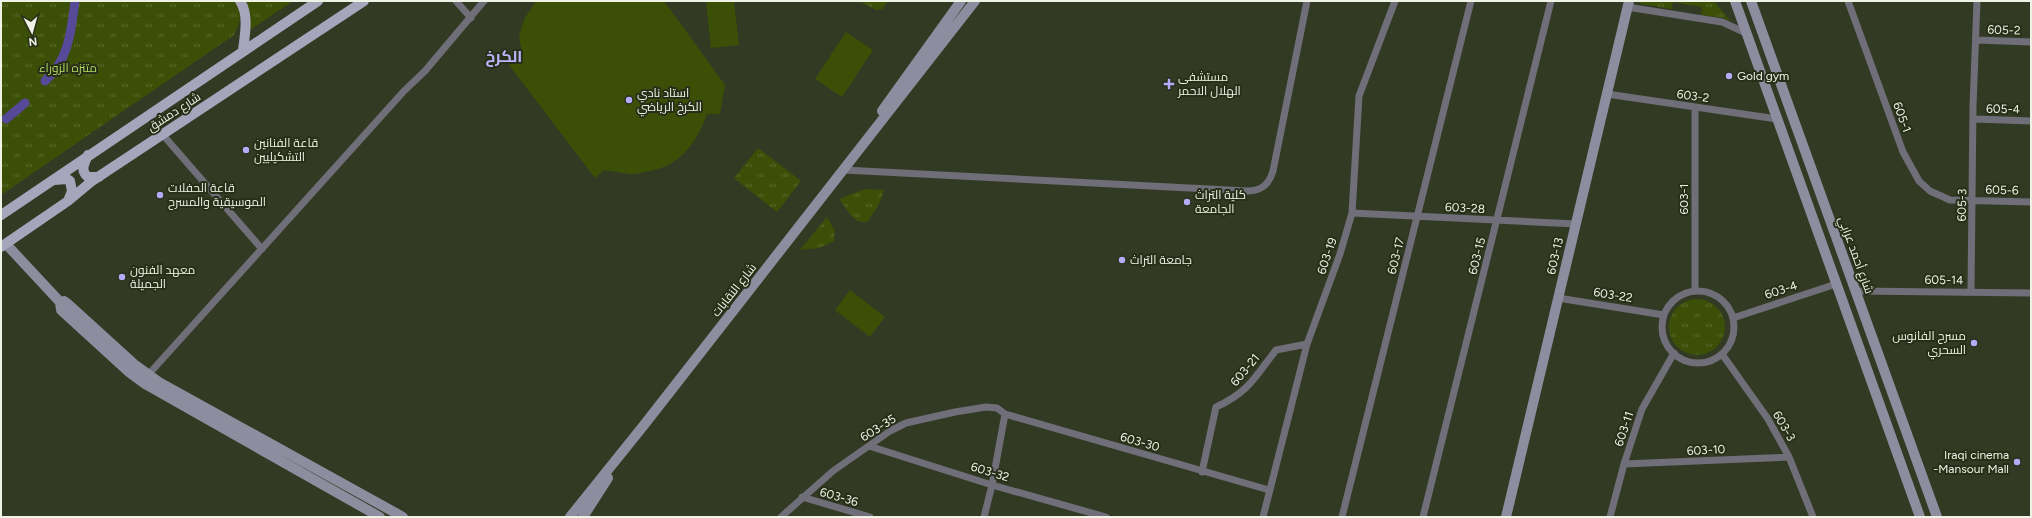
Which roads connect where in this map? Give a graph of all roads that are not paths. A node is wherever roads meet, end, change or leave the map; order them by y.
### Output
1 (240, 1) edge
2 (318, 1) edge
3 (364, 1) edge
4 (456, 1) edge
5 (484, 1) edge
6 (961, 1) edge
7 (975, 1) edge
8 (1307, 1) edge
9 (1395, 1) edge
10 (1470, 1) edge
11 (1552, 1) edge
12 (1728, 1) edge
13 (1848, 1) edge
14 (1977, 1) edge
15 (1981, 1) edge
16 (1752, 2) edge
17 (1628, 4) edge
18 (1736, 5) edge
19 (471, 18) junction
20 (1746, 33) junction
21 (1978, 40) junction
22 (2031, 42) edge
23 (243, 50) junction
24 (1607, 94) junction
25 (1695, 108) junction
26 (1777, 119) junction
27 (1974, 120) junction
28 (2031, 121) edge
29 (162, 135) junction
30 (88, 155) junction
31 (844, 170) junction
32 (99, 177) junction
33 (54, 180) junction
34 (1973, 200) junction
35 (68, 201) junction
36 (2031, 202) edge
37 (1352, 213) junction
38 (1, 216) edge
39 (1417, 216) junction
40 (1497, 220) junction
41 (1576, 224) junction
42 (3, 246) edge
43 (262, 249) junction
44 (1836, 284) junction
45 (1696, 291) junction
46 (1856, 291) junction
47 (1971, 292) junction
48 (2031, 293) edge
49 (1558, 298) junction
50 (60, 302) junction
51 (1664, 315) junction
52 (1733, 318) junction
53 (1307, 344) junction
54 (1674, 353) junction
55 (1722, 354) junction
56 (148, 375) junction
57 (1006, 414) junction
58 (644, 425) junction
59 (869, 446) junction
60 (1789, 457) junction
61 (1624, 464) junction
62 (1202, 472) junction
63 (992, 485) junction
64 (1269, 490) junction
65 (802, 497) junction
66 (361, 501) junction
67 (380, 517) edge
68 (403, 517) edge
69 (570, 517) edge
70 (583, 517) edge
71 (781, 517) edge
72 (870, 517) edge
73 (984, 517) edge
74 (1106, 517) edge
75 (1263, 517) edge
76 (1342, 517) edge
77 (1424, 517) edge
78 (1506, 517) edge
79 (1610, 517) edge
80 (1813, 517) edge
81 (1920, 517) edge
82 (1937, 517) edge

1 - 23 main road
2 - 23 main road, شارع دمشق
3 - 29 main road, شارع دمشق
4 - 19 street
5 - 19 street
6 - 31 street, شارع النقابات
7 - 31 street, شارع النقابات
8 - 31 street
9 - 37 street, 603-19
10 - 39 street, 603-17
11 - 40 street, 603-15
12 - 18 street
13 - 34 street, 605-1
14 - 21 street, 605-3
15 - 21 street, 605-3
16 - 46 street, شارع أحمد عرابي
17 - 20 street
17 - 24 street, 603-13
18 - 20 street
19 - 43 street
20 - 26 street
21 - 22 street, 605-2
21 - 27 street, 605-3
23 - 30 main road, شارع دمشق
24 - 25 street, 603-2
24 - 41 street, 603-13
25 - 26 street, 603-2
25 - 45 street, 603-1
26 - 44 street
27 - 28 street, 605-4
27 - 34 street, 605-3
29 - 32 main road, شارع دمشق
29 - 43 street
30 - 32 main road
30 - 33 main road, شارع دمشق
31 - 58 street, شارع النقابات
32 - 35 main road, شارع دمشق
33 - 35 main road
33 - 38 main road, شارع دمشق
34 - 36 street, 605-6
34 - 47 street, 605-3
35 - 42 main road, شارع دمشق
37 - 39 street, 603-28
37 - 53 street, 603-19
39 - 40 street, 603-28
39 - 76 street, 603-17
40 - 41 street, 603-28
40 - 77 street, 603-15
41 - 49 street, 603-13
42 - 50 street
43 - 56 street
44 - 52 street, 603-4
44 - 81 street
45 - 51 street
45 - 52 street
46 - 47 street, 605-14
46 - 82 street, شارع أحمد عرابي
47 - 48 street, 605-14
49 - 51 street, 603-22
49 - 78 street, 603-13
50 - 56 street
50 - 66 street
51 - 54 street
52 - 55 street
53 - 62 street, 603-21
53 - 64 street, 603-19
54 - 55 street
54 - 61 street, 603-11
55 - 60 street, 603-3
56 - 66 street
57 - 59 street, 603-35
57 - 62 street, 603-30
57 - 63 street
58 - 69 street, شارع النقابات
58 - 70 street, شارع النقابات
59 - 63 street, 603-32
59 - 65 street, 603-35
60 - 61 street, 603-10
60 - 80 street, 603-3
61 - 79 street, 603-11
62 - 64 street, 603-30
63 - 73 street
63 - 74 street, 603-32
64 - 75 street, 603-19
65 - 71 street, 603-35
65 - 72 street, 603-36
66 - 67 street
66 - 68 street

